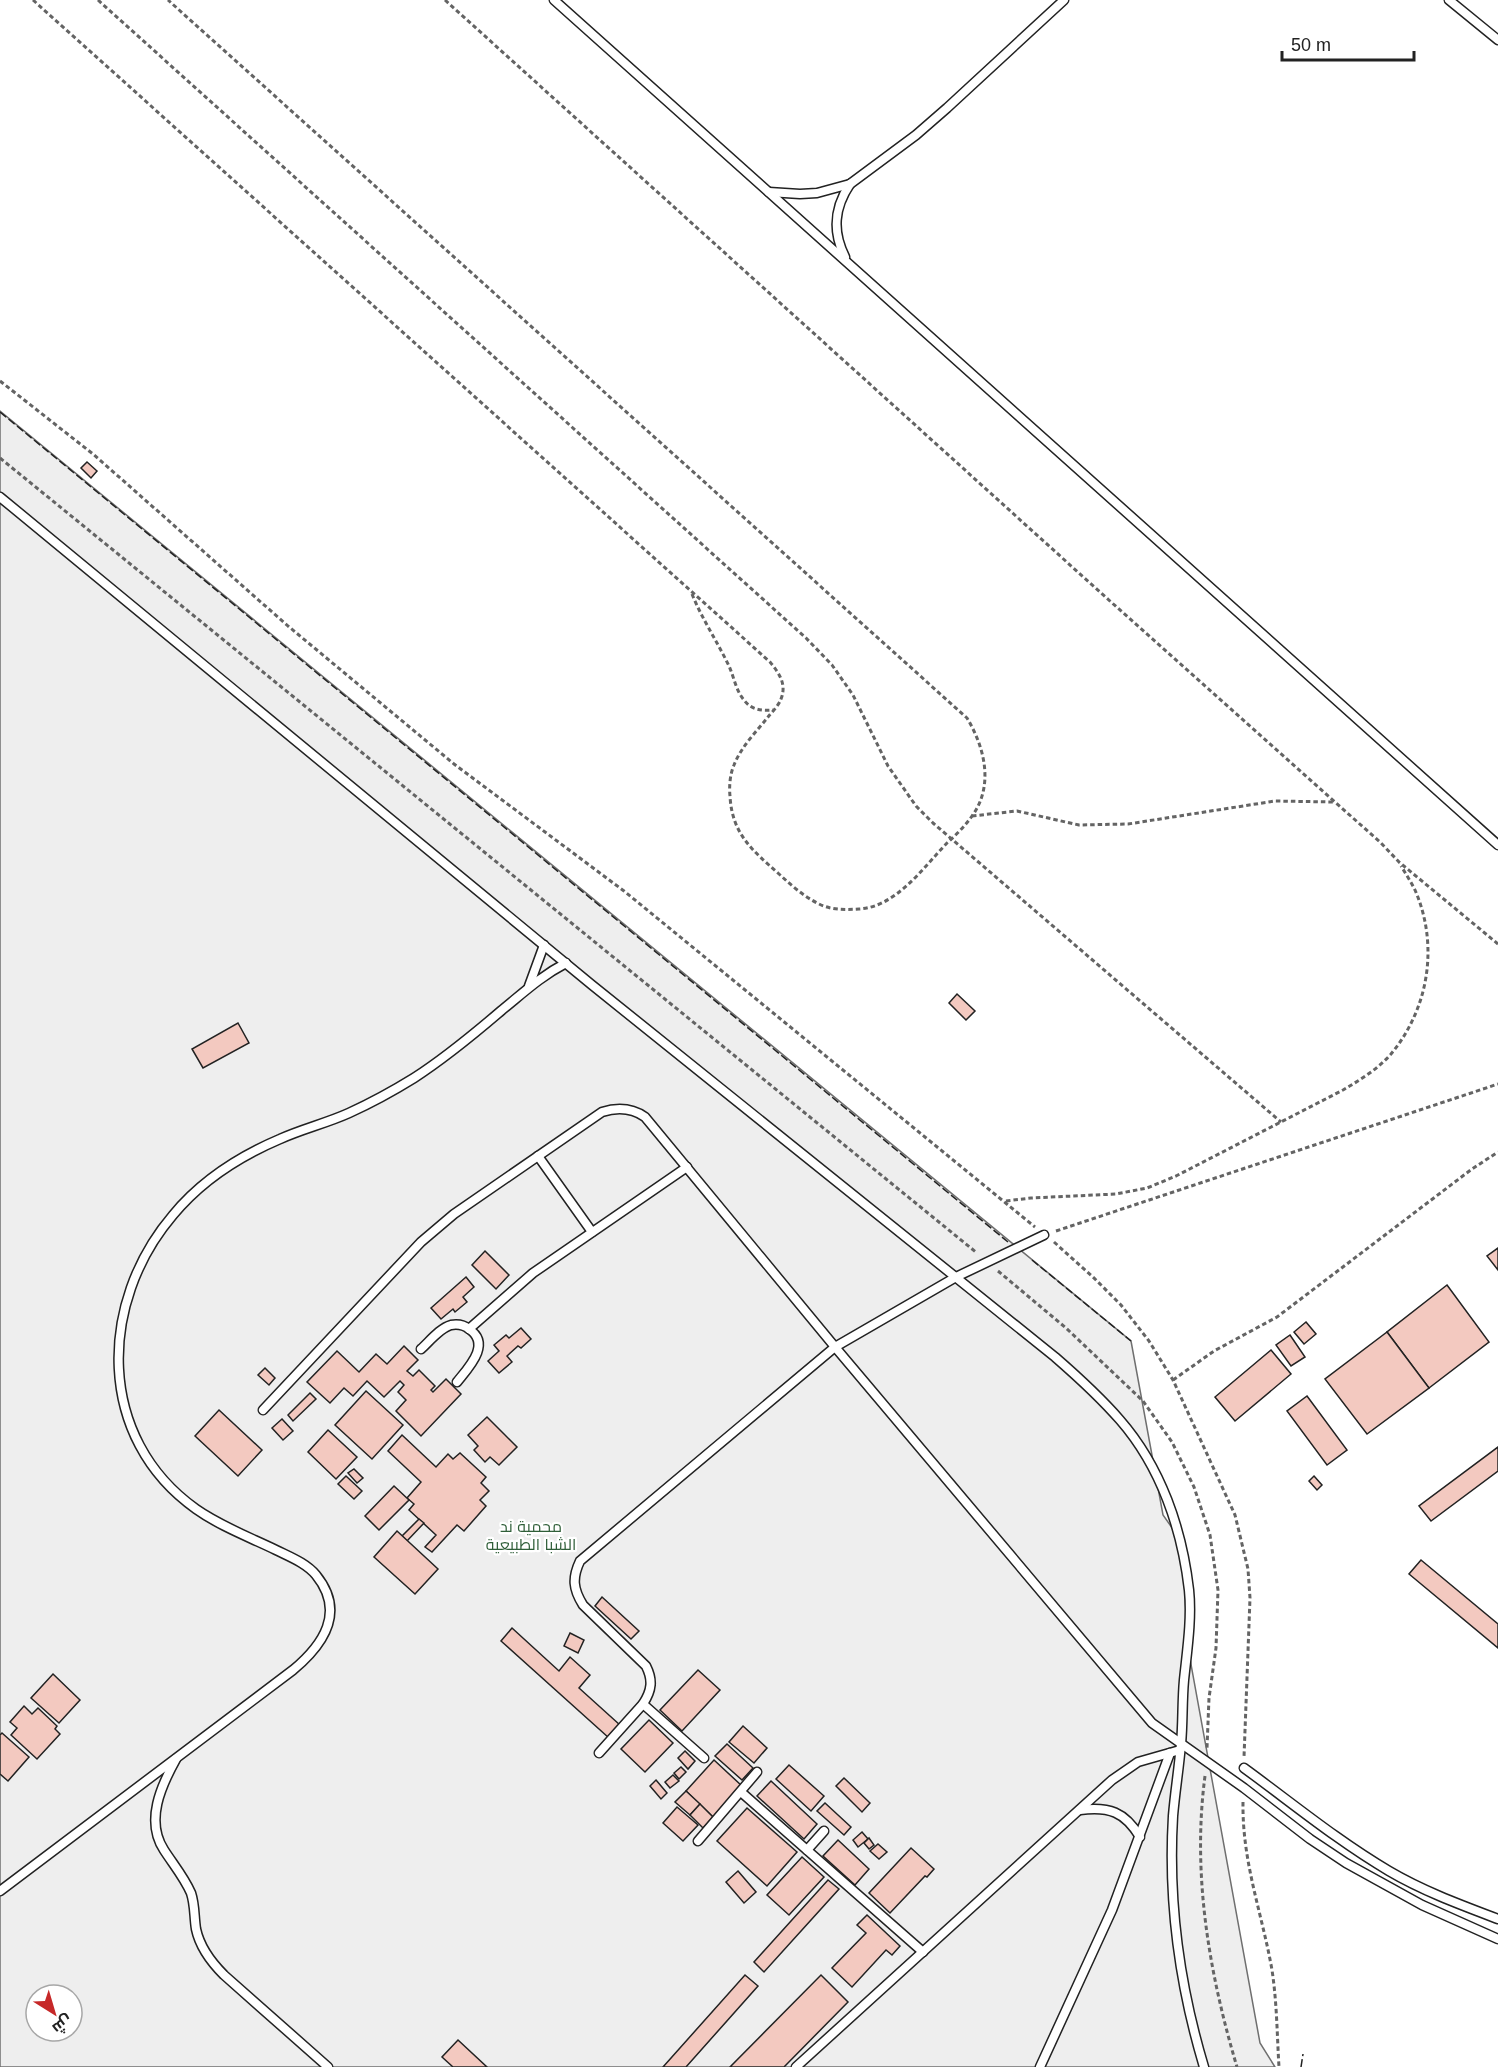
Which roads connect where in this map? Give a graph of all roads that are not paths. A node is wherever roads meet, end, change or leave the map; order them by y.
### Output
1 (554, 0) edge
2 (1064, 0) edge
3 (1449, 0) edge
4 (1498, 40) edge
5 (850, 184) junction
6 (767, 191) junction
7 (846, 260) junction
8 (0, 497) edge
9 (1498, 845) edge
10 (544, 945) junction
11 (566, 963) junction
12 (529, 986) junction
13 (538, 1156) junction
14 (687, 1167) junction
15 (592, 1232) junction
16 (1044, 1235) road end
17 (956, 1277) junction
18 (469, 1329) junction
19 (836, 1347) junction
20 (421, 1349) dead end
21 (457, 1382) dead end
22 (263, 1410) dead end
23 (644, 1704) junction
24 (1181, 1747) junction
25 (599, 1753) dead end
26 (1170, 1753) junction
27 (178, 1755) junction
28 (704, 1758) dead end
29 (1244, 1768) road end
30 (757, 1772) dead end
31 (741, 1792) junction
32 (1080, 1810) junction
33 (824, 1831) dead end
34 (1140, 1837) junction
35 (698, 1841) dead end
36 (807, 1850) junction
37 (0, 1891) edge
38 (1498, 1919) edge
39 (1498, 1939) edge
40 (923, 1952) junction
41 (1197, 2042) junction
42 (328, 2067) edge
43 (796, 2067) edge
44 (1040, 2067) edge
45 (1199, 2067) edge
46 (1204, 2067) edge

1 - 6 lane
2 - 5 lane
3 - 4 lane
5 - 6 lane
5 - 7 lane
6 - 7 lane
7 - 9 lane
8 - 10 lane
10 - 11 lane
10 - 12 lane
11 - 12 lane
11 - 17 lane
12 - 27 lane
13 - 14 lane
13 - 15 lane
13 - 22 lane
14 - 15 lane
14 - 19 lane
15 - 18 lane
16 - 17 lane
17 - 19 lane
17 - 24 lane
18 - 20 lane
18 - 21 lane
19 - 23 lane
19 - 24 lane
23 - 25 lane
23 - 28 lane
24 - 26 lane
24 - 39 lane
24 - 41 lane
26 - 32 lane
26 - 34 lane
27 - 37 lane
27 - 42 lane
29 - 38 lane
30 - 31 lane
31 - 35 lane
31 - 36 lane
32 - 34 lane
32 - 40 lane
33 - 36 lane
34 - 44 lane
36 - 40 lane
40 - 43 lane
41 - 45 lane
41 - 46 lane

